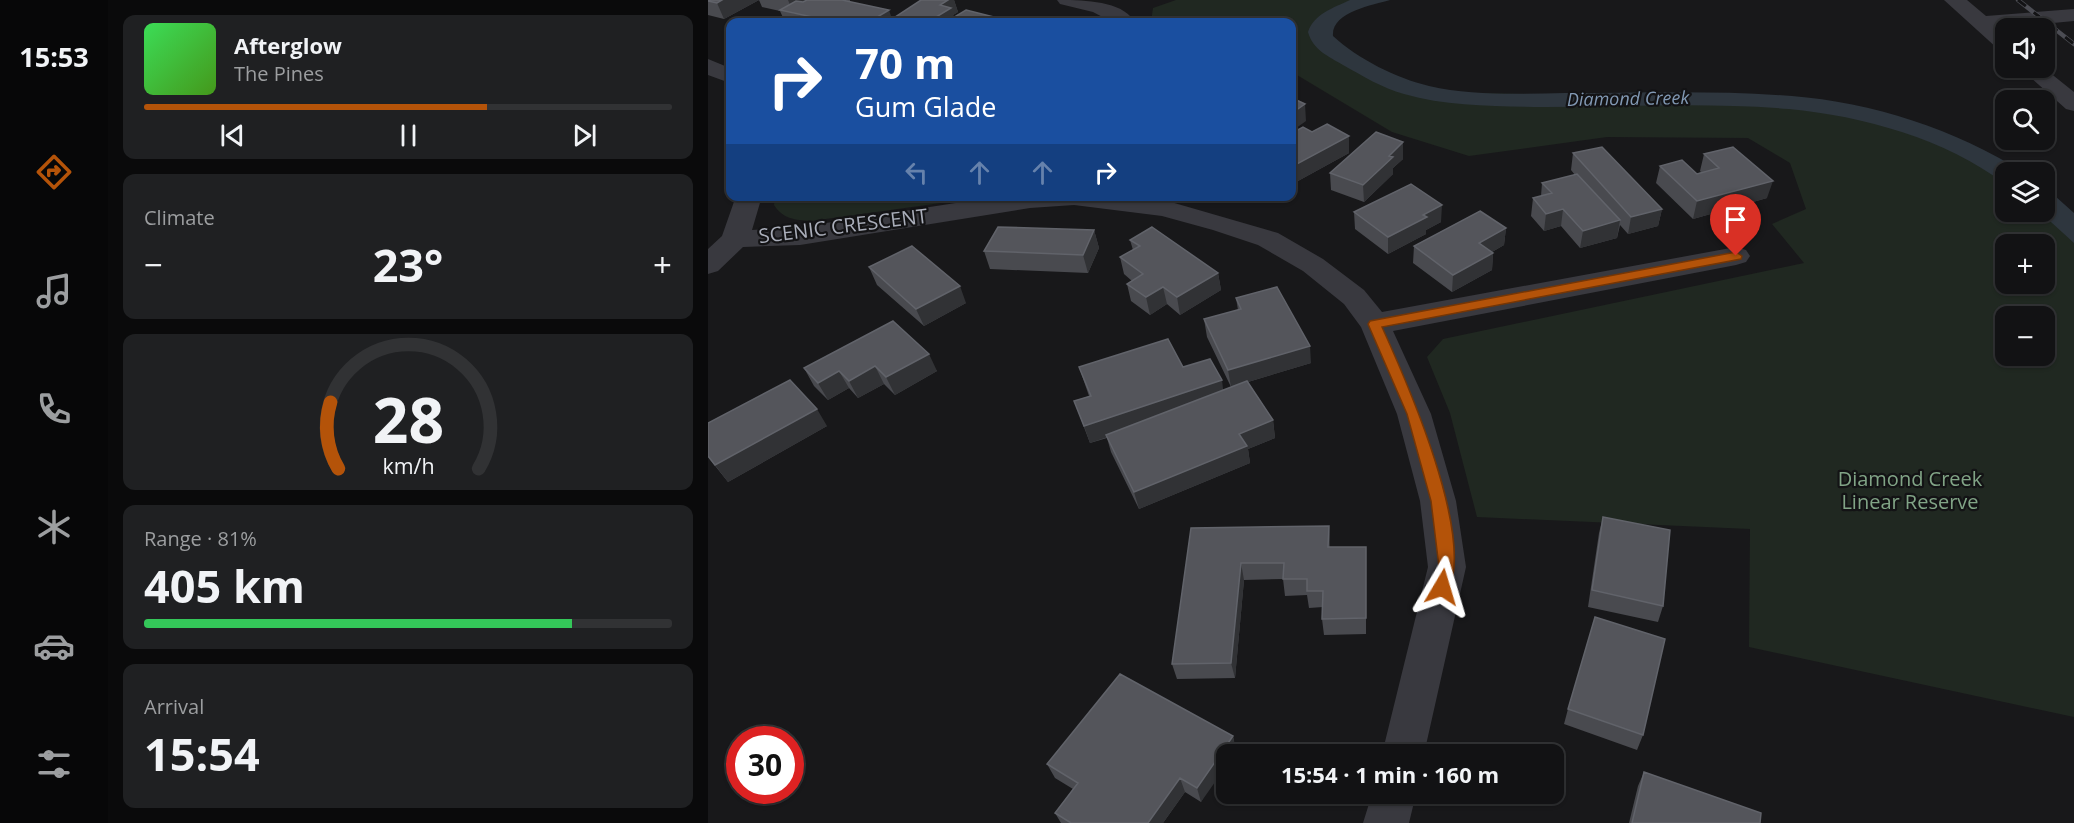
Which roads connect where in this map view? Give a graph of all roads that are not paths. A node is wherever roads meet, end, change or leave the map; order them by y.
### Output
1 (1067, 0) edge
2 (1954, 0) edge
3 (2074, 15) edge
4 (1120, 17) edge
5 (1981, 22) junction
6 (1995, 34) edge
7 (708, 66) edge
8 (726, 74) edge
9 (2043, 78) edge
10 (2074, 104) edge
11 (747, 201) edge
12 (1024, 201) edge
13 (1115, 201) edge
14 (735, 239) junction
15 (1736, 256) dead end
16 (708, 265) edge
17 (1375, 324) junction
18 (1405, 744) edge
19 (1391, 804) edge
20 (1386, 823) edge

1 - 4 street
2 - 5 street
3 - 5 street
5 - 6 street
7 - 8 street
9 - 10 street
11 - 14 street, SCENIC CRESCENT
12 - 14 street, SCENIC CRESCENT
13 - 17 street, SCENIC CRESCENT
14 - 16 street
15 - 17 street
17 - 18 street, SCENIC CRESCENT
19 - 20 street

